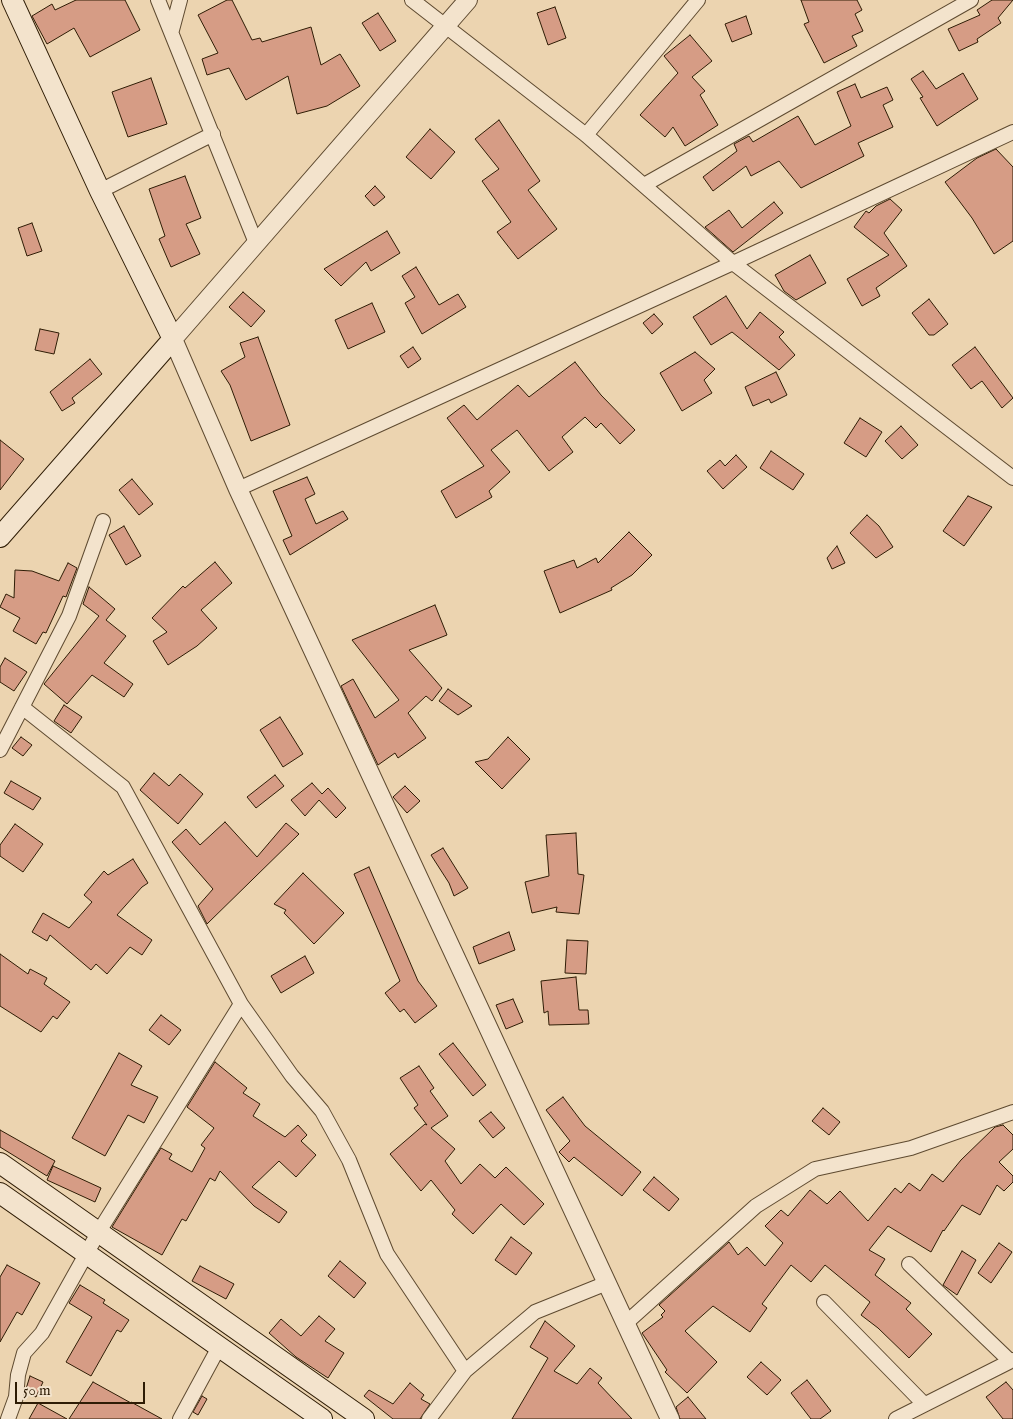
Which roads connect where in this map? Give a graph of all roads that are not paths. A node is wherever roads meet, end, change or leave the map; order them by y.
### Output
1 (12, 0) edge
2 (158, 0) edge
3 (180, 0) edge
4 (412, 0) edge
5 (468, 0) edge
6 (698, 0) edge
7 (971, 0) edge
8 (445, 26) junction
9 (172, 30) junction
10 (1013, 132) edge
11 (213, 134) junction
12 (586, 135) junction
13 (644, 185) junction
14 (100, 190) junction
15 (256, 243) junction
16 (733, 263) junction
17 (172, 339) junction
18 (1013, 478) edge
19 (238, 489) junction
20 (103, 521) dead end
21 (0, 538) edge
22 (22, 707) junction
23 (0, 750) edge
24 (241, 1004) junction
25 (1013, 1112) edge
26 (0, 1163) edge
27 (0, 1193) edge
28 (98, 1233) junction
29 (86, 1254) junction
30 (909, 1264) dead end
31 (607, 1283) junction
32 (824, 1302) dead end
33 (626, 1323) junction
34 (219, 1347) junction
35 (1012, 1361) edge
36 (465, 1371) junction
37 (924, 1404) junction
38 (8, 1419) edge
39 (180, 1419) edge
40 (322, 1419) edge
41 (364, 1419) edge
42 (429, 1419) edge
43 (670, 1419) edge
44 (896, 1419) edge

1 - 14 main road
2 - 9 street
3 - 9 street
4 - 8 street
5 - 8 street
6 - 12 street
7 - 13 street
8 - 12 street
8 - 15 street
9 - 11 street
10 - 16 street
11 - 14 street
11 - 15 street
12 - 13 street
13 - 16 street
14 - 17 main road
15 - 17 street
16 - 18 street
16 - 19 street
17 - 19 street
17 - 21 main road
19 - 31 street
20 - 22 street
22 - 23 street
22 - 24 street
24 - 28 street
24 - 36 street
25 - 33 street
26 - 28 main road
27 - 29 main road
28 - 29 street
28 - 41 main road
29 - 34 main road
29 - 38 street
30 - 35 street
31 - 33 street
31 - 36 street
32 - 37 street
33 - 43 street
34 - 39 street
34 - 40 main road
35 - 37 street
36 - 42 street
37 - 44 street

